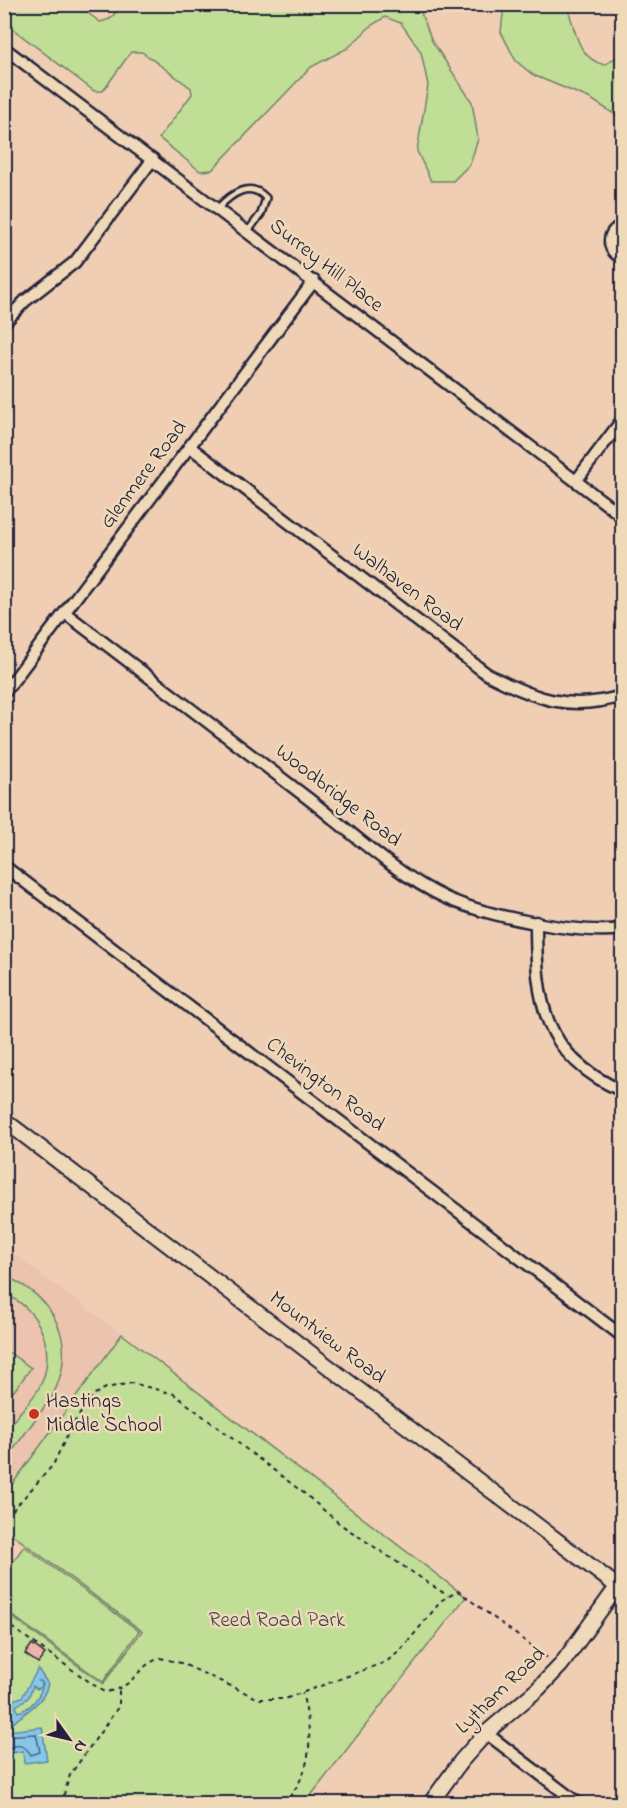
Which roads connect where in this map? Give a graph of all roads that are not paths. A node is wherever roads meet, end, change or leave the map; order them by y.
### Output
1 (4, 48) edge
2 (153, 159) junction
3 (218, 208) junction
4 (622, 225) edge
5 (248, 231) junction
6 (622, 258) edge
7 (314, 281) junction
8 (4, 323) edge
9 (622, 420) edge
10 (190, 447) junction
11 (576, 481) junction
12 (622, 516) edge
13 (65, 613) junction
14 (4, 693) edge
15 (622, 696) edge
16 (4, 866) edge
17 (536, 922) junction
18 (622, 929) edge
19 (622, 1091) edge
20 (4, 1120) edge
21 (622, 1336) edge
22 (621, 1586) edge
23 (486, 1733) junction
24 (430, 1803) edge
25 (579, 1803) edge

1 - 2 street, Surrey Hill Place
2 - 3 street, Surrey Hill Place
2 - 8 street
3 - 5 street, Surrey Hill Place
3 - 5 lane
4 - 6 street
5 - 7 street, Surrey Hill Place
7 - 10 street, Glenmere Road
7 - 11 street, Surrey Hill Place
9 - 11 street
10 - 13 street, Glenmere Road
10 - 15 street, Walhaven Road
11 - 12 street, Surrey Hill Place
13 - 14 street, Glenmere Road
13 - 17 street, Woodbridge Road
16 - 21 street, Chevington Road
17 - 18 street, Woodbridge Road
17 - 19 street
20 - 22 street, Mountview Road
22 - 23 street, Lytham Road
23 - 24 street, Lytham Road
23 - 25 street

